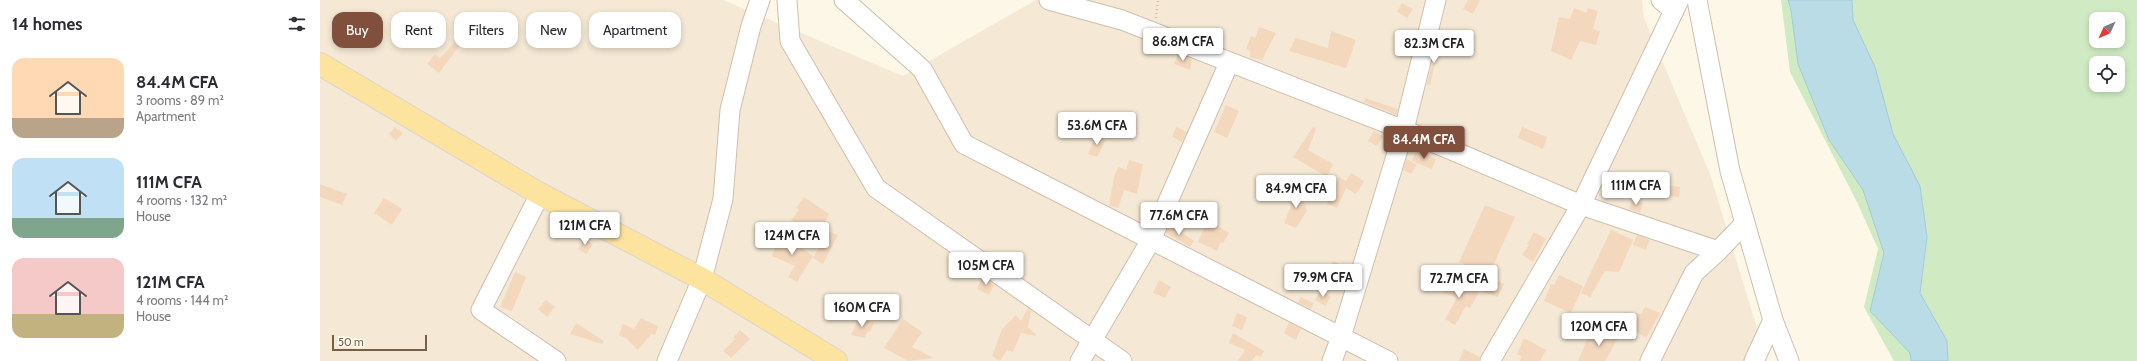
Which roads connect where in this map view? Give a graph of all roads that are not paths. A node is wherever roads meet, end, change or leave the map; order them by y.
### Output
1 (760, 0) edge
2 (787, 0) edge
3 (844, 0) edge
4 (1049, 0) edge
5 (1436, 0) edge
6 (1697, 0) edge
7 (1671, 4) edge
8 (1229, 63) junction
9 (320, 64) edge
10 (1404, 130) junction
11 (540, 194) junction
12 (1581, 205) junction
13 (1745, 223) junction
14 (1151, 240) junction
15 (1718, 251) junction
16 (702, 279) junction
17 (1773, 320) junction
18 (1341, 337) junction
19 (1092, 339) junction
20 (556, 361) edge
21 (667, 361) edge
22 (836, 361) edge
23 (1080, 361) edge
24 (1122, 361) edge
25 (1332, 361) edge
26 (1388, 361) edge
27 (1490, 361) edge
28 (1650, 361) edge
29 (1754, 361) edge
30 (1789, 361) edge

1 - 16 street
2 - 19 street
3 - 14 street
4 - 8 street
5 - 10 street
6 - 13 street
7 - 12 street
8 - 10 street
8 - 14 street
9 - 11 main road
10 - 12 street
10 - 18 street
11 - 16 main road
11 - 20 street
12 - 15 street
12 - 27 street
13 - 15 street
13 - 17 street
14 - 18 street
14 - 19 street
15 - 28 street
16 - 21 street
16 - 22 main road
17 - 29 street
17 - 30 street
18 - 25 street
18 - 26 street
19 - 23 street
19 - 24 street

